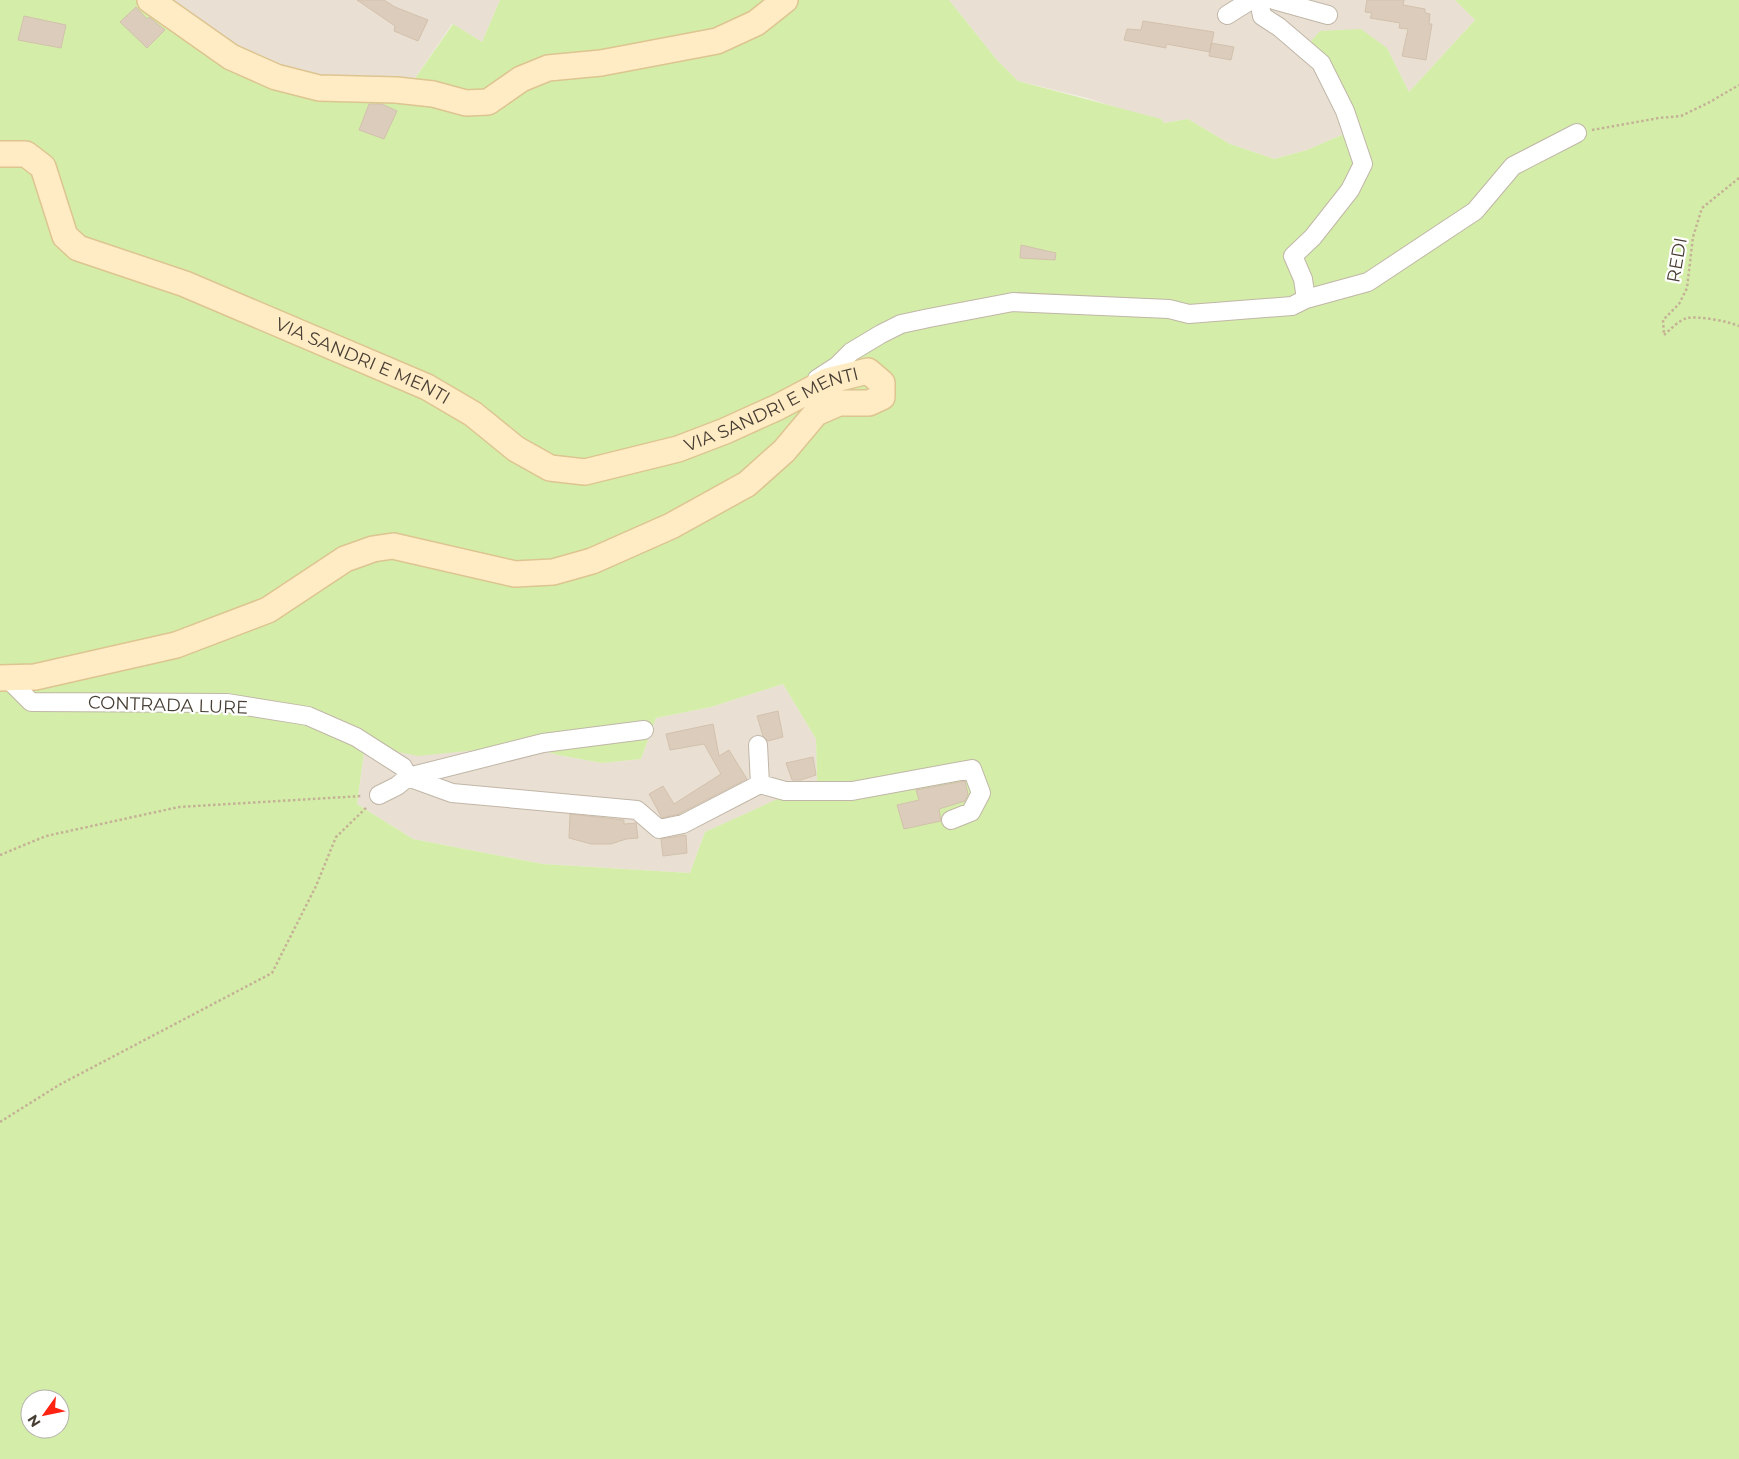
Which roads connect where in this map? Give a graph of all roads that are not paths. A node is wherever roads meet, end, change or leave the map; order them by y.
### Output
1 (150, 0) edge
2 (785, 0) edge
3 (1251, 0) edge
4 (1259, 0) edge
5 (1274, 0) edge
6 (1226, 15) dead end
7 (1328, 15) dead end
8 (1577, 133) road end
9 (0, 154) edge
10 (1306, 299) junction
11 (808, 391) junction
12 (4, 679) edge
13 (644, 730) dead end
14 (758, 745) dead end
15 (408, 777) junction
16 (760, 784) junction
17 (379, 795) road end
18 (951, 820) dead end

1 - 2 main road
3 - 6 street
4 - 10 street
5 - 7 street
8 - 10 street
9 - 11 main road, VIA SANDRI E MENTI
10 - 11 street
11 - 12 main road, VIA SANDRI E MENTI
12 - 15 street, CONTRADA LURE
13 - 15 street
14 - 16 street
15 - 16 street
15 - 17 street
16 - 18 street

